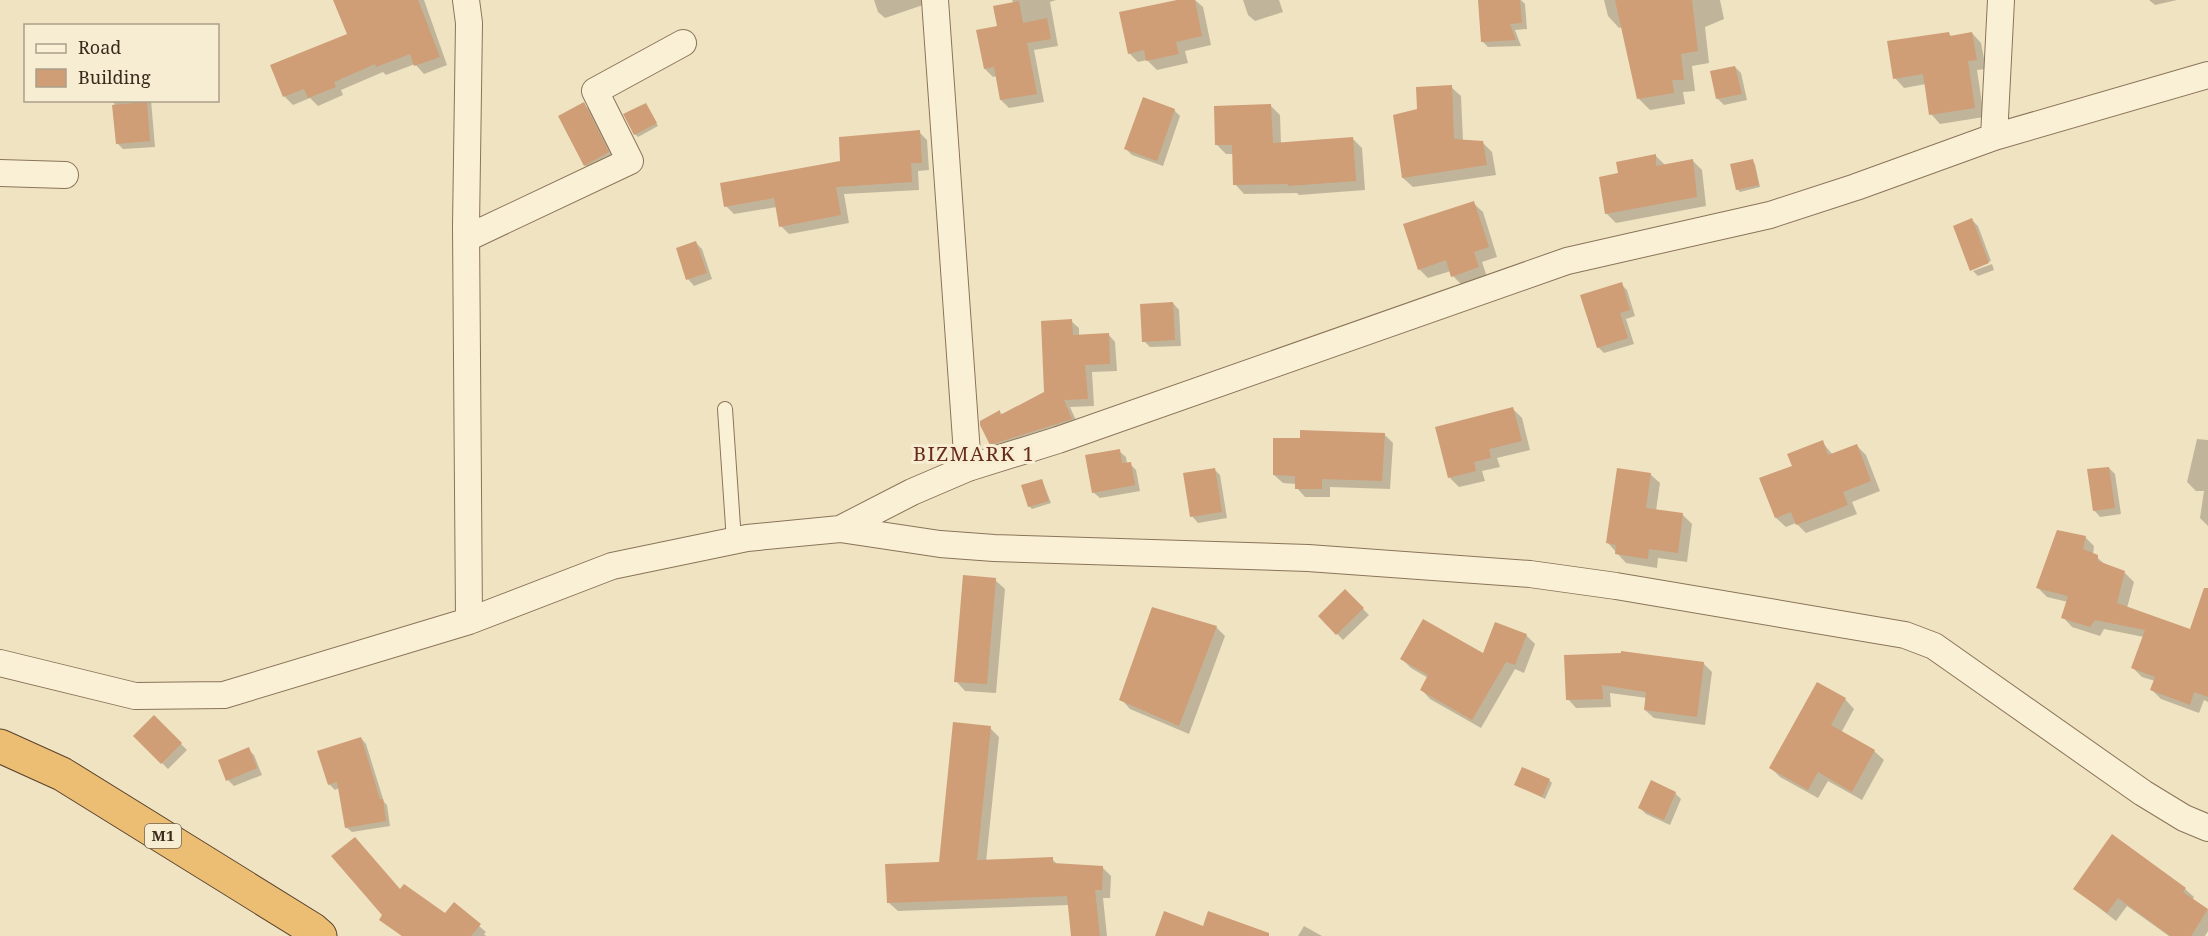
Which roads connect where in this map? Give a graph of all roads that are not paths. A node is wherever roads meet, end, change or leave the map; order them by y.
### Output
1 (466, 0) edge
2 (935, 0) edge
3 (2001, 0) edge
4 (683, 43) dead end
5 (2208, 75) edge
6 (1994, 138) junction
7 (0, 174) edge
8 (65, 175) dead end
9 (466, 238) junction
10 (725, 409) dead end
11 (968, 468) junction
12 (840, 529) junction
13 (734, 541) junction
14 (469, 621) junction
15 (0, 663) edge
16 (0, 746) edge
17 (2208, 828) edge
18 (320, 936) edge

1 - 9 street
2 - 11 street
3 - 6 street
4 - 9 street
5 - 6 street
6 - 11 street
7 - 8 street
9 - 14 street
10 - 13 lane
11 - 12 street
12 - 13 street
12 - 17 street
13 - 14 street
14 - 15 street
16 - 18 highway, M1

